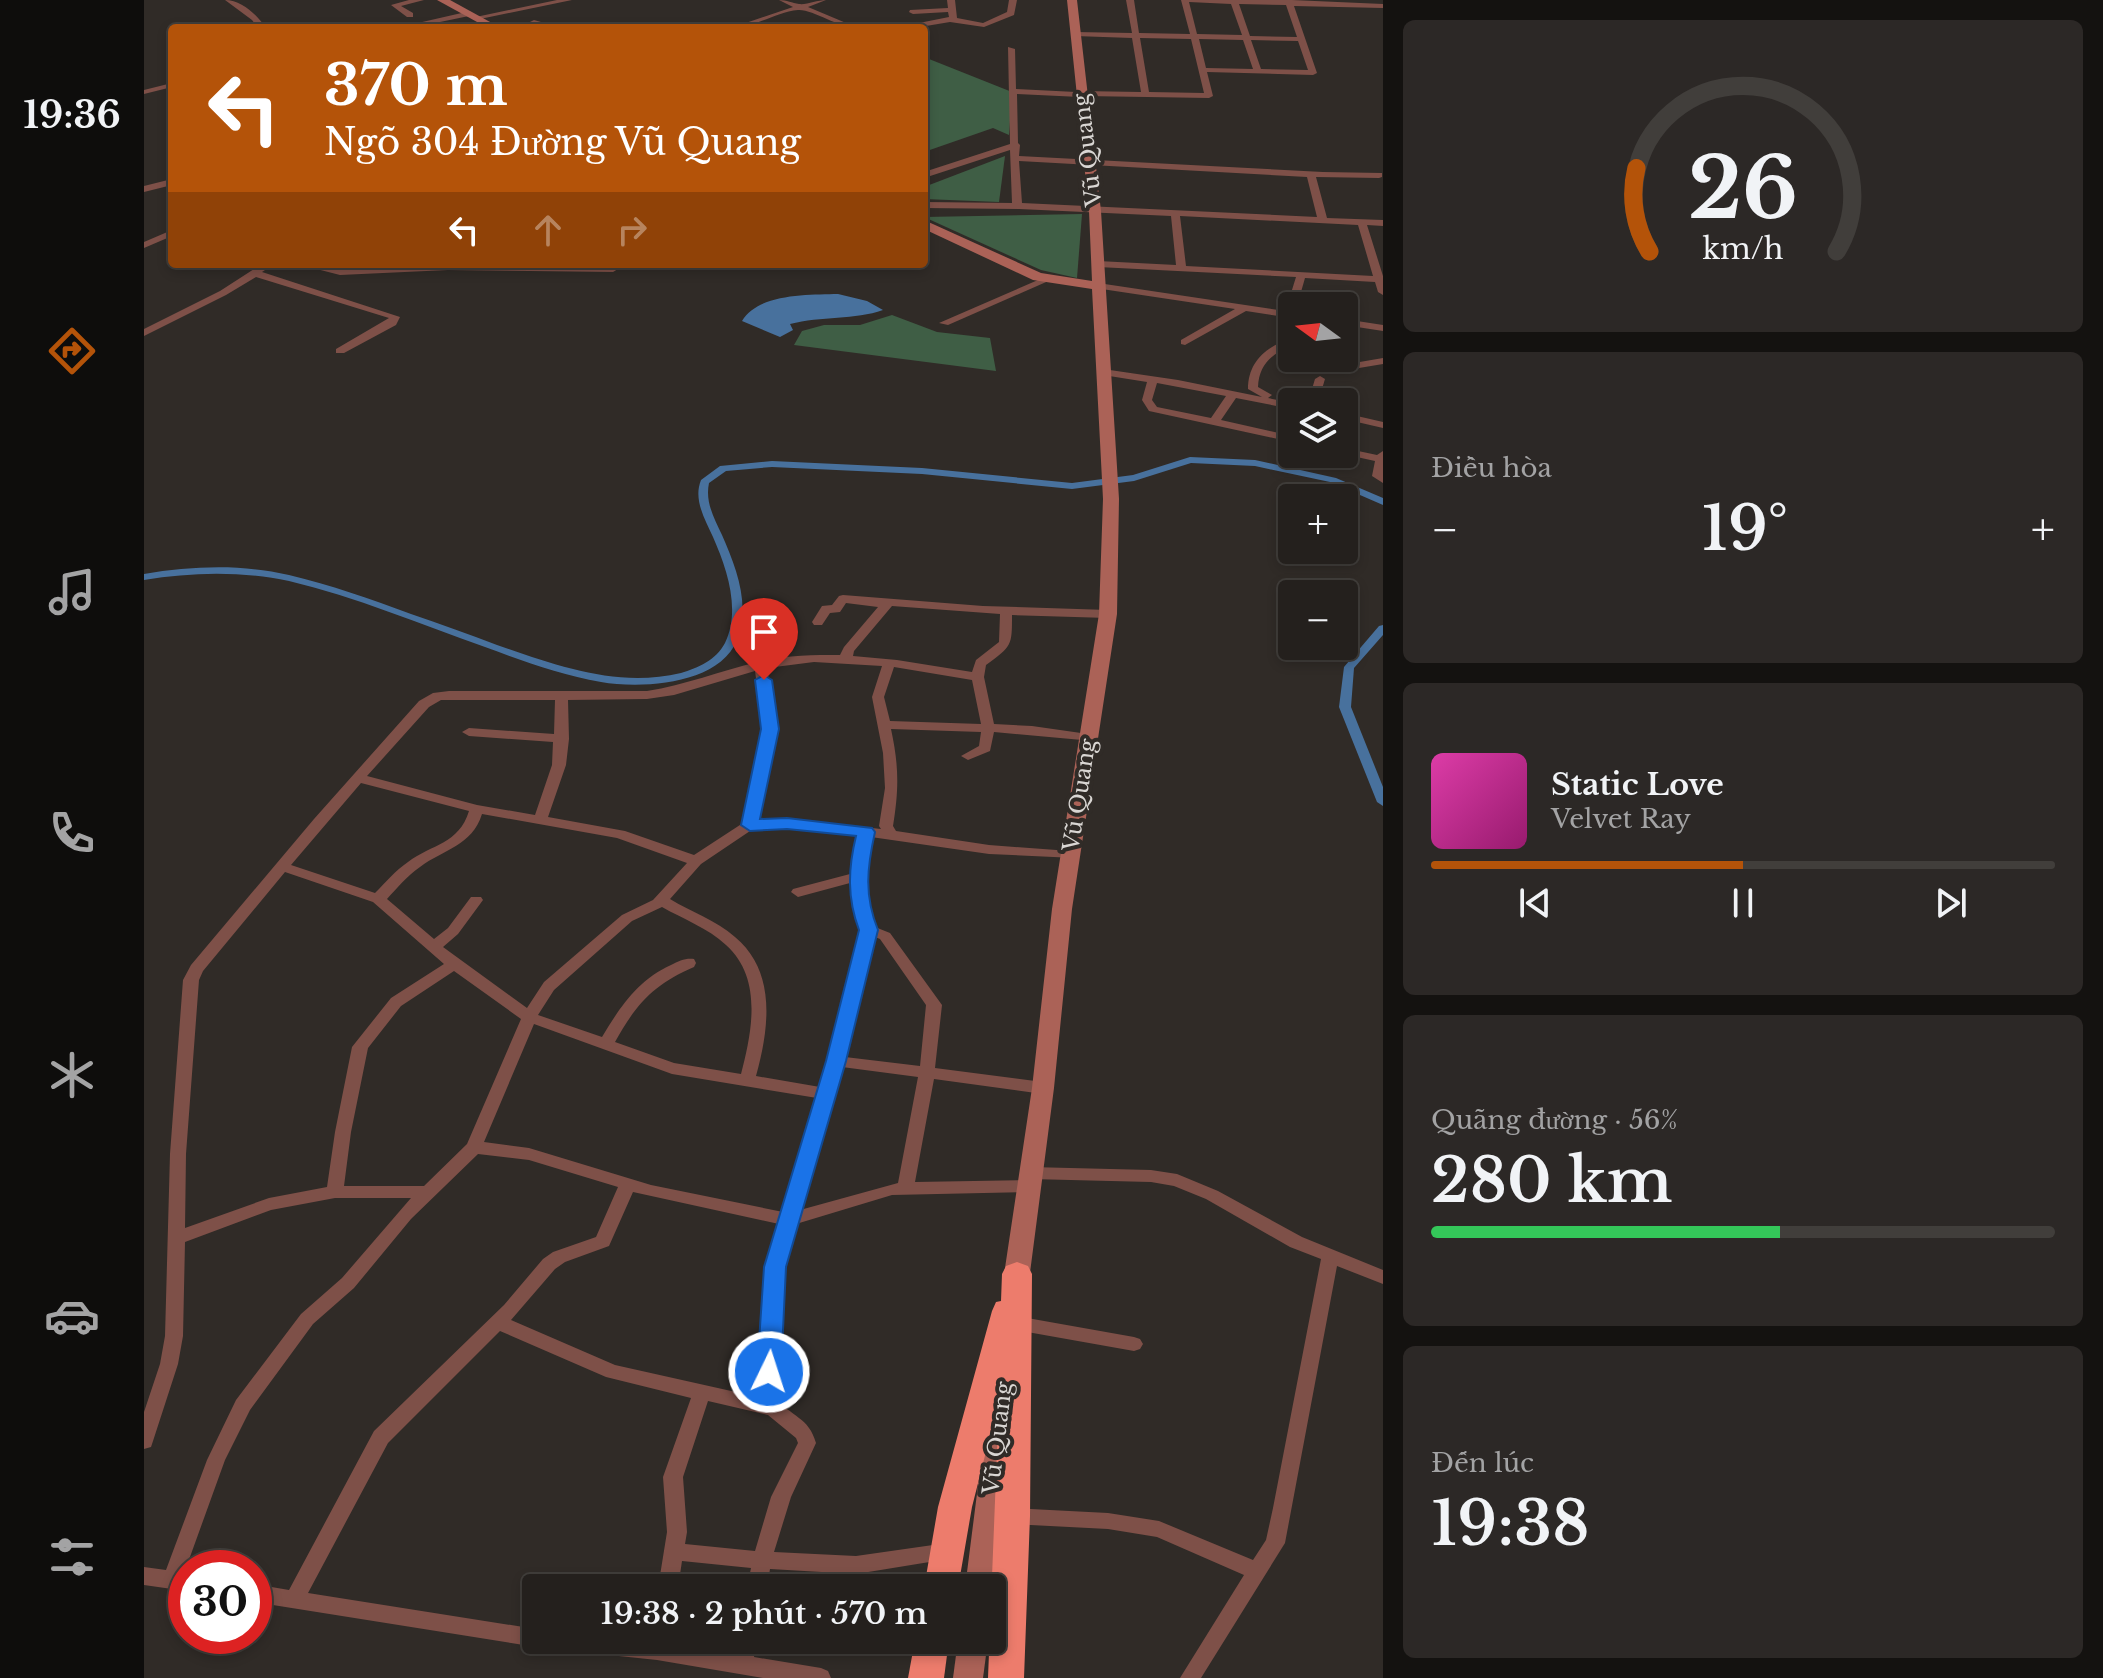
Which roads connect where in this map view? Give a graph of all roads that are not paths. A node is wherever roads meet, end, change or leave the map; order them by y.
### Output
1 (229, 0) edge
2 (420, 0) edge
3 (442, 0) edge
4 (568, 0) edge
5 (783, 0) edge
6 (822, 0) edge
7 (951, 0) edge
8 (1013, 0) edge
9 (1072, 0) edge
10 (1130, 0) edge
11 (1185, 0) edge
12 (1234, 1) edge
13 (1289, 2) edge
14 (1383, 6) edge
15 (802, 9) junction
16 (913, 12) dead end
17 (951, 14) junction
18 (410, 15) dead end
19 (471, 16) junction
20 (537, 22) dead end
21 (259, 24) edge
22 (424, 24) edge
23 (488, 24) edge
24 (532, 24) edge
25 (749, 24) edge
26 (843, 24) edge
27 (923, 24) edge
28 (1137, 33) junction
29 (1075, 34) junction
30 (1193, 35) junction
31 (1248, 38) junction
32 (1301, 39) junction
33 (1011, 49) dead end
34 (1203, 70) junction
35 (1258, 73) junction
36 (168, 86) edge
37 (1014, 91) junction
38 (144, 92) edge
39 (1080, 94) junction
40 (1146, 96) junction
41 (1016, 145) junction
42 (1017, 158) junction
43 (1089, 162) junction
44 (928, 174) edge
45 (1311, 174) junction
46 (1379, 175) dead end
47 (168, 183) edge
48 (144, 189) edge
49 (928, 205) edge
50 (1019, 206) junction
51 (1095, 211) junction
52 (1175, 213) junction
53 (1323, 221) junction
54 (1362, 223) junction
55 (1383, 223) edge
56 (928, 226) edge
57 (168, 235) edge
58 (144, 244) edge
59 (1098, 264) junction
60 (262, 268) edge
61 (321, 268) edge
62 (433, 268) edge
63 (587, 268) edge
64 (1181, 268) junction
65 (613, 269) dead end
66 (254, 273) junction
67 (1301, 275) junction
68 (1048, 279) junction
69 (1380, 279) junction
70 (1098, 286) junction
71 (1297, 292) edge
72 (1383, 292) edge
73 (1244, 308) junction
74 (1278, 311) edge
75 (144, 323) edge
76 (944, 323) dead end
77 (1358, 324) edge
78 (155, 328) junction
79 (1383, 328) edge
80 (144, 333) edge
81 (1185, 342) dead end
82 (1278, 348) edge
83 (340, 351) dead end
84 (1383, 361) edge
85 (1358, 365) edge
86 (1103, 372) junction
87 (1153, 379) junction
88 (1320, 379) dead end
89 (1317, 388) edge
90 (1233, 394) junction
91 (1278, 396) edge
92 (1278, 403) edge
93 (1358, 417) edge
94 (1215, 421) junction
95 (1383, 422) edge
96 (1278, 436) edge
97 (1358, 453) edge
98 (1382, 456) edge
99 (1383, 480) edge
100 (886, 604) junction
101 (1006, 611) junction
102 (1108, 614) junction
103 (818, 622) dead end
104 (845, 660) junction
105 (889, 663) junction
106 (760, 665) junction
107 (978, 677) junction
108 (562, 696) junction
109 (884, 725) junction
110 (988, 728) junction
111 (469, 732) dead end
112 (1088, 738) junction
113 (562, 739) junction
114 (968, 756) dead end
115 (359, 778) junction
116 (477, 809) junction
117 (540, 820) junction
118 (750, 825) junction
119 (866, 832) junction
120 (889, 832) junction
121 (1070, 855) junction
122 (696, 861) junction
123 (283, 867) junction
124 (857, 877) junction
125 (798, 892) dead end
126 (378, 899) junction
127 (476, 900) dead end
128 (661, 900) junction
129 (869, 930) junction
130 (434, 946) junction
131 (689, 963) dead end
132 (454, 964) junction
133 (529, 1017) junction
134 (606, 1045) junction
135 (836, 1061) junction
136 (927, 1072) junction
137 (747, 1081) junction
138 (1043, 1088) junction
139 (827, 1094) junction
140 (474, 1147) junction
141 (1029, 1179) junction
142 (628, 1184) junction
143 (905, 1189) junction
144 (335, 1192) junction
145 (426, 1192) junction
146 (789, 1220) junction
147 (177, 1238) junction
148 (1330, 1255) junction
149 (1017, 1274) junction
150 (1383, 1277) edge
151 (498, 1322) junction
152 (1016, 1323) junction
153 (1134, 1344) dead end
154 (702, 1393) junction
155 (771, 1408) junction
156 (144, 1441) edge
157 (1013, 1516) junction
158 (188, 1550) edge
159 (675, 1552) junction
160 (947, 1552) junction
161 (762, 1560) junction
162 (1257, 1571) junction
163 (671, 1574) edge
164 (760, 1574) edge
165 (943, 1574) edge
166 (981, 1574) edge
167 (144, 1576) edge
168 (168, 1579) edge
169 (272, 1596) edge
170 (294, 1599) junction
171 (522, 1636) edge
172 (693, 1654) edge
173 (744, 1654) edge
174 (930, 1654) edge
175 (971, 1654) edge
176 (742, 1665) junction
177 (821, 1678) edge
178 (926, 1678) edge
179 (968, 1678) edge
180 (1006, 1678) edge
181 (1190, 1678) edge

1 - 21 street
2 - 18 street
3 - 19 main road
4 - 19 street
5 - 15 street
6 - 15 street
7 - 17 street
8 - 17 street
9 - 29 main road, Vũ Quang
10 - 28 street
11 - 12 street
11 - 30 street
12 - 13 street
12 - 31 street
13 - 14 street
13 - 32 street
15 - 25 street
15 - 26 street
16 - 17 street
17 - 27 street
19 - 22 street
19 - 23 main road
20 - 24 street
28 - 29 street
28 - 30 street
28 - 40 street
29 - 39 main road, Vũ Quang
30 - 31 street
30 - 34 street
31 - 32 street
31 - 35 street
32 - 35 street
33 - 37 street
34 - 35 street
34 - 40 street
36 - 38 street
37 - 39 street
37 - 41 street
39 - 40 street
39 - 43 main road, Vũ Quang
41 - 42 street
41 - 44 street
42 - 43 street
42 - 50 street
43 - 45 street
43 - 51 main road, Vũ Quang
45 - 46 street
45 - 53 street
47 - 48 street
49 - 50 street
50 - 51 street
51 - 52 street
51 - 59 main road, Vũ Quang
52 - 53 street
52 - 64 street
53 - 54 street
54 - 55 street
54 - 69 street
56 - 68 main road
57 - 58 street
59 - 64 street
59 - 70 main road, Vũ Quang
60 - 66 street
61 - 62 street
63 - 65 street
64 - 67 street
66 - 78 street
66 - 83 street
67 - 69 street
67 - 71 street
68 - 70 main road
68 - 76 street
69 - 72 street
70 - 73 street
70 - 86 main road, Vũ Quang
73 - 74 street
73 - 81 street
75 - 78 street
77 - 79 street
78 - 80 street
82 - 91 street
84 - 85 street
86 - 87 street
86 - 102 main road, Vũ Quang
87 - 90 street
87 - 94 street
88 - 89 street
90 - 92 street
90 - 94 street
93 - 95 street
94 - 96 street
97 - 98 street
98 - 99 street
100 - 101 street
100 - 103 street
100 - 104 street
101 - 102 street
101 - 107 street
102 - 112 main road, Vũ Quang
104 - 105 street
104 - 106 street
105 - 107 street
105 - 109 street
106 - 108 street
106 - 118 street
107 - 110 street
108 - 113 street
108 - 115 street
109 - 110 street
109 - 120 street
110 - 112 street
110 - 114 street
111 - 113 street
112 - 121 main road, Vũ Quang
113 - 117 street
115 - 116 street
115 - 123 street
116 - 117 street
116 - 126 street
117 - 122 street
118 - 119 street
118 - 122 street
119 - 120 street
119 - 124 street
120 - 121 street
121 - 138 main road, Vũ Quang
122 - 128 street
123 - 126 street
123 - 147 street
124 - 125 street
124 - 129 street
126 - 130 street
127 - 130 street
128 - 133 street
128 - 137 street
129 - 135 street
129 - 136 street
130 - 132 street
131 - 134 street
132 - 133 street
132 - 144 street
133 - 134 street
133 - 140 street
134 - 137 street
135 - 136 street
135 - 139 street
136 - 138 street
136 - 143 street
137 - 139 street
138 - 141 main road, Vũ Quang
139 - 146 street
140 - 142 street
140 - 145 street
141 - 143 street
141 - 148 street
141 - 149 main road, Vũ Quang
142 - 146 street
142 - 151 street
143 - 146 street
144 - 145 street
144 - 147 street
145 - 158 street
146 - 155 street
147 - 156 street
148 - 150 street
148 - 162 street
149 - 152 highway
149 - 160 highway
149 - 166 main road, Vũ Quang
151 - 154 street
151 - 170 street
152 - 153 street
152 - 157 highway
154 - 155 street
154 - 159 street
155 - 161 street
157 - 162 street
157 - 180 highway
159 - 161 street
159 - 163 street
160 - 161 street
160 - 165 highway
161 - 164 street
162 - 181 street
167 - 168 street
169 - 170 street
170 - 171 street
172 - 176 street
173 - 176 street
174 - 178 highway
175 - 179 main road
176 - 177 street

